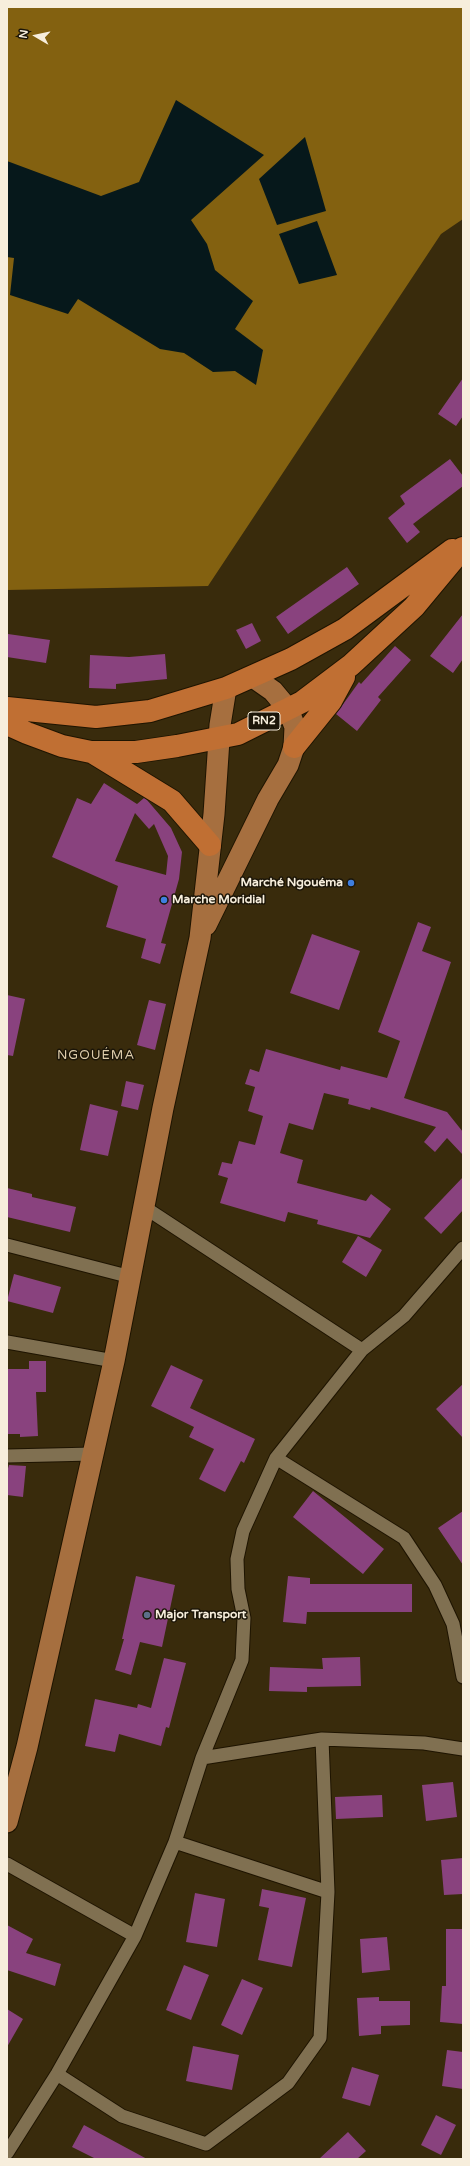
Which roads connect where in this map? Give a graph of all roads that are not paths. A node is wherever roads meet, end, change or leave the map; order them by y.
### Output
1 (463, 542) edge
2 (463, 548) edge
3 (351, 665) junction
4 (253, 677) junction
5 (226, 688) junction
6 (7, 708) edge
7 (288, 709) junction
8 (7, 724) edge
9 (219, 738) junction
10 (294, 747) junction
11 (91, 752) junction
12 (210, 845) junction
13 (200, 938) junction
14 (144, 1207) junction
15 (7, 1245) edge
16 (463, 1248) edge
17 (131, 1277) junction
18 (7, 1342) edge
19 (362, 1350) junction
20 (114, 1361) junction
21 (93, 1454) junction
22 (7, 1456) edge
23 (276, 1458) junction
24 (463, 1677) edge
25 (322, 1739) junction
26 (463, 1749) edge
27 (202, 1758) junction
28 (7, 1822) edge
29 (175, 1842) junction
30 (7, 1864) edge
31 (328, 1892) junction
32 (135, 1936) junction
33 (57, 2074) junction
34 (7, 2153) edge

1 - 4 highway
2 - 3 highway, RN2
3 - 7 highway, RN2
3 - 10 highway
4 - 5 highway
4 - 7 main road
5 - 6 highway
5 - 9 main road
7 - 9 highway, RN2
7 - 10 main road
8 - 11 highway, RN2
9 - 11 highway, RN2
9 - 12 main road
10 - 13 main road
11 - 12 highway
12 - 13 main road
13 - 14 main road
14 - 17 main road
14 - 19 street
15 - 17 street
16 - 19 street
17 - 20 main road
18 - 20 street
19 - 23 street
20 - 21 main road
21 - 22 street
21 - 28 main road
23 - 24 street
23 - 27 street
25 - 26 street
25 - 27 street
25 - 31 street
27 - 29 street
29 - 31 street
29 - 32 street
30 - 32 street
31 - 33 street
32 - 33 street
33 - 34 street

